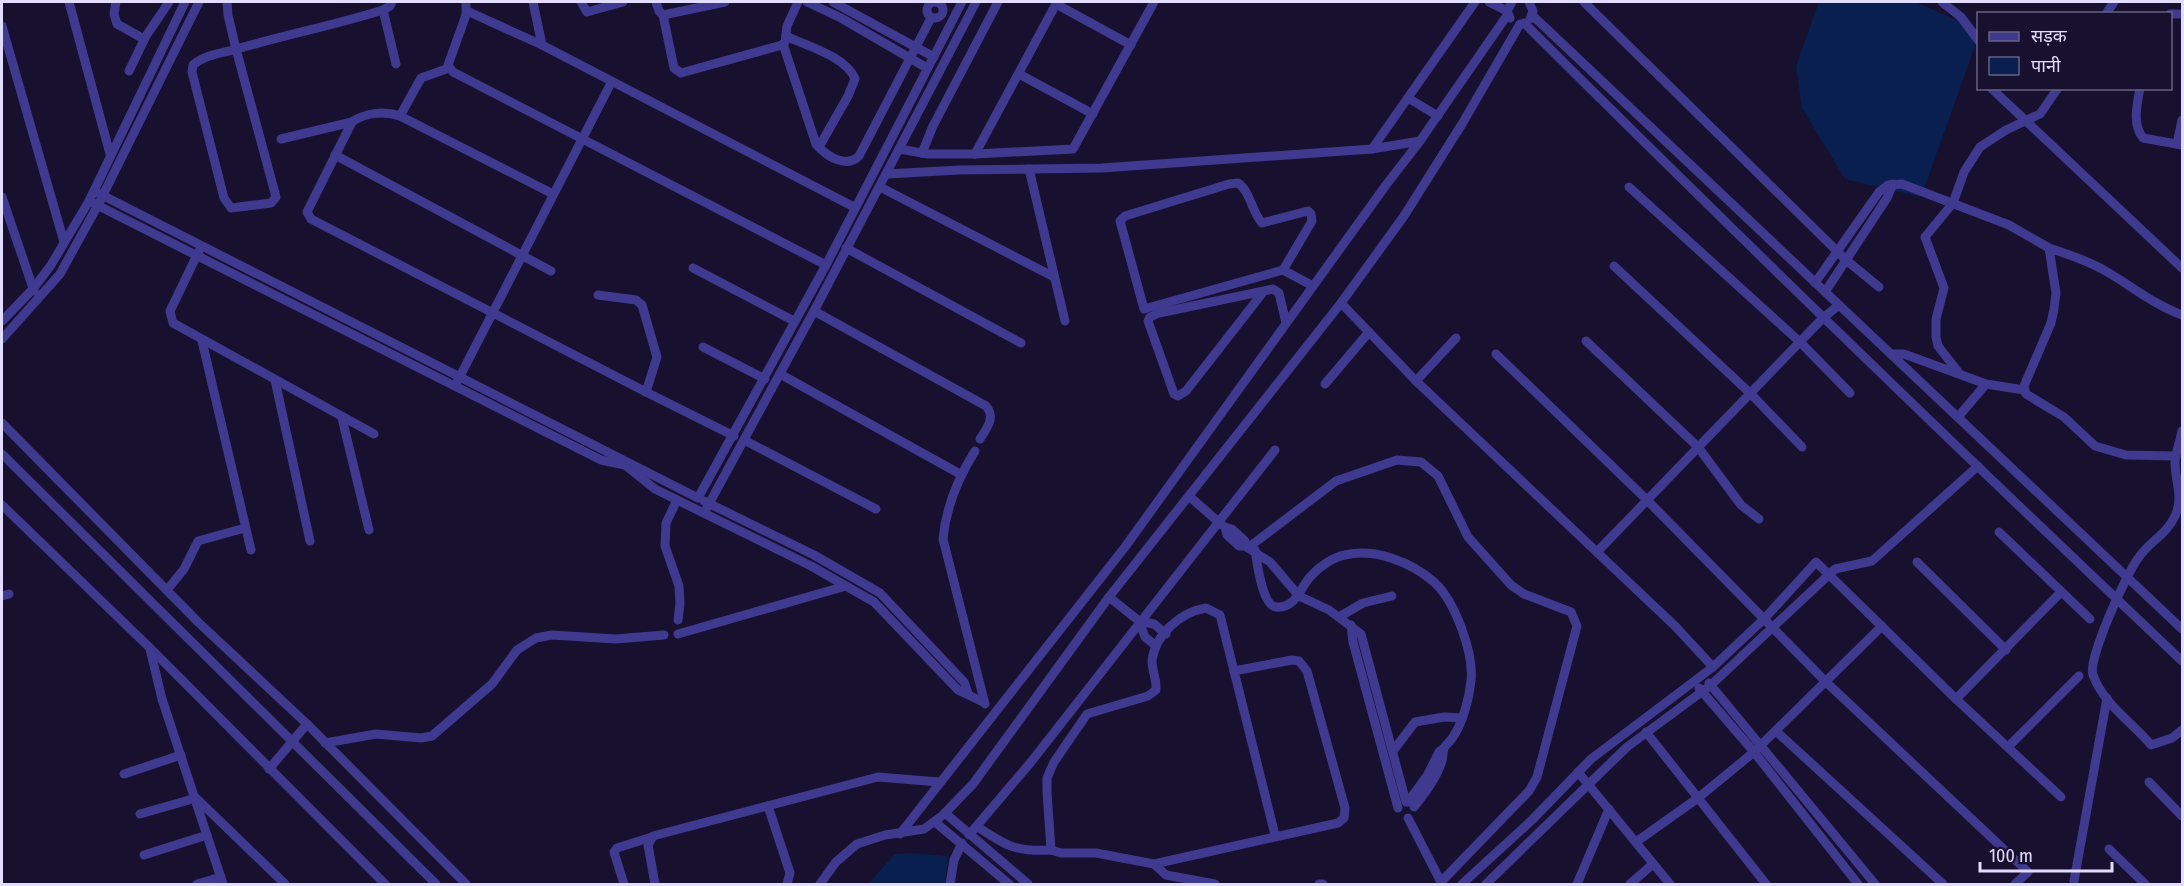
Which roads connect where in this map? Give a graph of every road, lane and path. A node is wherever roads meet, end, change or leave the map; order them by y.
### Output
1 (69, 2) edge
2 (116, 2) edge
3 (169, 2) edge
4 (185, 2) edge
5 (199, 2) edge
6 (227, 2) edge
7 (393, 2) edge
8 (532, 2) edge
9 (581, 2) edge
10 (623, 2) edge
11 (656, 2) edge
12 (725, 2) edge
13 (798, 2) edge
14 (807, 2) edge
15 (833, 2) edge
16 (938, 2) edge
17 (962, 2) edge
18 (976, 2) edge
19 (998, 2) edge
20 (1154, 2) edge
21 (1475, 2) edge
22 (1489, 2) edge
23 (1584, 2) edge
24 (1942, 2) edge
25 (1056, 3) edge
26 (466, 6) edge
27 (1533, 6) edge
28 (1509, 9) edge
29 (382, 10) junction
30 (663, 15) junction
31 (1522, 23) junction
32 (2, 26) edge
33 (144, 39) junction
34 (1977, 39) edge
35 (784, 40) junction
36 (542, 45) junction
37 (1131, 45) junction
38 (917, 47) junction
39 (236, 49) junction
40 (934, 57) junction
41 (910, 59) junction
42 (396, 64) dead end
43 (449, 68) junction
44 (927, 68) junction
45 (129, 71) dead end
46 (1019, 74) junction
47 (611, 83) junction
48 (1994, 90) edge
49 (2057, 90) edge
50 (2140, 90) edge
51 (1408, 98) junction
52 (910, 102) junction
53 (922, 106) junction
54 (1093, 114) junction
55 (400, 116) junction
56 (1438, 116) junction
57 (2026, 120) junction
58 (2182, 120) edge
59 (352, 122) junction
60 (281, 139) dead end
61 (581, 140) junction
62 (1420, 141) junction
63 (2180, 145) edge
64 (819, 147) junction
65 (899, 149) junction
66 (1372, 149) junction
67 (922, 153) junction
68 (110, 154) junction
69 (975, 154) junction
70 (335, 155) junction
71 (859, 156) junction
72 (877, 166) junction
73 (1029, 169) junction
74 (887, 174) junction
75 (1893, 184) junction
76 (880, 187) junction
77 (1629, 187) dead end
78 (98, 193) junction
79 (553, 194) junction
80 (2, 197) edge
81 (93, 203) junction
82 (1953, 203) junction
83 (854, 207) junction
84 (64, 242) junction
85 (201, 246) junction
86 (846, 248) junction
87 (2049, 248) junction
88 (1838, 252) junction
89 (197, 255) junction
90 (523, 255) junction
91 (1846, 261) junction
92 (826, 265) junction
93 (1614, 266) dead end
94 (693, 268) dead end
95 (2182, 268) edge
96 (1283, 270) junction
97 (551, 271) dead end
98 (1054, 277) junction
99 (1815, 283) junction
100 (1313, 286) junction
101 (1879, 287) dead end
102 (33, 289) junction
103 (1264, 291) junction
104 (1825, 292) junction
105 (598, 294) dead end
106 (37, 301) junction
107 (1341, 303) junction
108 (1839, 305) junction
109 (814, 311) junction
110 (493, 312) junction
111 (2182, 315) edge
112 (1823, 318) junction
113 (2, 321) edge
114 (794, 321) junction
115 (1065, 321) dead end
116 (1286, 323) junction
117 (1369, 332) junction
118 (1456, 338) dead end
119 (2, 339) edge
120 (786, 339) junction
121 (202, 341) junction
122 (1586, 341) dead end
123 (1800, 342) junction
124 (796, 343) junction
125 (1021, 343) dead end
126 (703, 347) dead end
127 (1496, 354) dead end
128 (1891, 354) junction
129 (1959, 373) junction
130 (780, 374) junction
131 (459, 377) junction
132 (765, 379) junction
133 (275, 380) junction
134 (1416, 381) junction
135 (1325, 384) dead end
136 (1986, 384) junction
137 (454, 387) junction
138 (2024, 390) junction
139 (646, 392) junction
140 (1850, 393) dead end
141 (1751, 394) junction
142 (508, 400) junction
143 (505, 411) junction
144 (1958, 417) junction
145 (342, 418) junction
146 (2, 423) edge
147 (2182, 431) edge
148 (374, 434) dead end
149 (734, 436) junction
150 (980, 439) dead end
151 (744, 440) junction
152 (1698, 447) junction
153 (1802, 447) dead end
154 (1275, 450) dead end
155 (975, 451) dead end
156 (2, 454) edge
157 (2176, 456) junction
158 (622, 461) junction
159 (1978, 466) junction
160 (960, 474) junction
161 (1190, 497) junction
162 (698, 498) junction
163 (677, 500) junction
164 (1647, 500) junction
165 (709, 503) junction
166 (2, 505) edge
167 (693, 507) junction
168 (876, 509) dead end
169 (704, 513) junction
170 (1759, 519) dead end
171 (1222, 525) junction
172 (245, 528) junction
173 (369, 530) dead end
174 (1999, 532) dead end
175 (310, 541) dead end
176 (1250, 548) junction
177 (251, 550) dead end
178 (1597, 552) junction
179 (1917, 562) dead end
180 (1829, 575) junction
181 (2128, 579) junction
182 (846, 586) junction
183 (167, 590) junction
184 (2061, 592) junction
185 (1299, 596) junction
186 (1392, 596) dead end
187 (1109, 597) junction
188 (2118, 601) junction
189 (1339, 617) junction
190 (1765, 618) junction
191 (2090, 619) dead end
192 (678, 620) dead end
193 (1139, 621) junction
194 (1351, 625) junction
195 (1882, 626) junction
196 (1774, 628) junction
197 (2182, 629) edge
198 (678, 634) dead end
199 (1166, 634) junction
200 (664, 635) dead end
201 (1156, 646) junction
202 (150, 648) junction
203 (2006, 650) junction
204 (2182, 661) edge
205 (1713, 667) junction
206 (1234, 671) junction
207 (1703, 675) junction
208 (2079, 676) dead end
209 (1825, 681) junction
210 (1693, 682) junction
211 (1711, 685) junction
212 (1702, 692) junction
213 (968, 693) junction
214 (2107, 698) junction
215 (1956, 699) junction
216 (983, 702) junction
217 (994, 711) junction
218 (1462, 718) junction
219 (307, 724) junction
220 (2182, 730) edge
221 (1646, 732) junction
222 (1777, 732) junction
223 (293, 743) junction
224 (325, 743) junction
225 (1761, 744) junction
226 (2008, 747) junction
227 (1393, 751) junction
228 (1754, 752) junction
229 (181, 755) junction
230 (269, 769) junction
231 (1578, 772) junction
232 (123, 774) dead end
233 (939, 782) junction
234 (1588, 782) junction
235 (2149, 782) dead end
236 (2061, 797) dead end
237 (196, 798) junction
238 (1698, 798) junction
239 (1407, 805) junction
240 (768, 806) junction
241 (1609, 809) junction
242 (945, 813) junction
243 (140, 814) dead end
244 (2182, 816) edge
245 (935, 822) junction
246 (978, 827) junction
247 (900, 834) junction
248 (207, 835) junction
249 (969, 835) junction
250 (1275, 835) junction
251 (653, 836) junction
252 (1636, 842) junction
253 (962, 843) junction
254 (2109, 849) dead end
255 (1051, 850) junction
256 (144, 855) dead end
257 (1154, 864) junction
258 (1653, 864) junction
259 (222, 881) edge
260 (2073, 881) dead end
261 (1441, 883) edge
262 (197, 885) edge
263 (285, 885) edge
264 (385, 885) edge
265 (436, 885) edge
266 (466, 885) edge
267 (624, 885) edge
268 (655, 885) edge
269 (787, 885) edge
270 (820, 885) edge
271 (950, 885) edge
272 (1009, 885) edge
273 (1028, 885) edge
274 (1215, 885) edge
275 (1462, 885) edge
276 (1486, 885) edge
277 (1577, 885) edge
278 (1630, 885) edge
279 (1670, 885) edge
280 (1766, 885) edge
281 (1858, 885) edge
282 (1875, 885) edge
283 (1943, 885) edge
284 (2015, 885) edge
285 (2145, 885) edge

1 - 68 street
2 - 33 street
3 - 33 street
4 - 68 street
5 - 78 street
6 - 39 street
7 - 29 street
8 - 36 street
9 - 10 street
11 - 30 street
12 - 30 street
13 - 35 street
14 - 41 street
15 - 38 street
16 - 38 street
17 - 40 street
18 - 53 street
19 - 67 street
20 - 37 street
21 - 51 street
22 - 28 street
23 - 88 street
24 - 34 street
25 - 37 street
25 - 46 street
26 - 36 street
26 - 43 street
27 - 31 street
27 - 99 street
28 - 31 street
28 - 56 street
29 - 39 street
29 - 42 street
30 - 35 street
31 - 107 street
31 - 112 street
32 - 84 street
33 - 45 street
35 - 64 street
35 - 64 street
36 - 47 street
37 - 54 street
38 - 40 street
38 - 41 street
39 - 39 street
40 - 44 street
41 - 44 street
41 - 71 street
43 - 55 street
43 - 61 street
44 - 52 street
46 - 54 street
46 - 69 street
47 - 61 street
47 - 83 street
48 - 57 street
49 - 57 street
50 - 63 street
51 - 56 street
51 - 66 street
52 - 53 street
52 - 72 street
53 - 65 street
54 - 69 street
55 - 59 street
55 - 79 street
56 - 62 street
57 - 82 street
57 - 95 street
58 - 63 street
59 - 60 street
59 - 70 street
61 - 79 street
61 - 92 street
62 - 66 street
62 - 100 street
64 - 71 street
65 - 67 street
65 - 74 street
66 - 73 street
67 - 69 street
68 - 78 street
70 - 90 street
70 - 110 street
71 - 72 street
72 - 83 street
73 - 74 street
73 - 98 street
74 - 76 street
75 - 82 street
75 - 88 street
75 - 91 street
76 - 86 street
76 - 98 street
77 - 123 street
78 - 81 street
78 - 85 street
79 - 90 street
80 - 102 street
81 - 84 street
81 - 89 street
81 - 106 street
82 - 87 street
82 - 129 street
83 - 92 street
84 - 102 street
85 - 89 street
85 - 131 street
86 - 109 street
86 - 125 street
87 - 111 street
87 - 138 street
88 - 91 street
88 - 99 street
89 - 121 street
89 - 137 street
90 - 97 street
90 - 110 street
91 - 101 street
91 - 104 street
92 - 114 street
93 - 141 street
94 - 114 street
96 - 96 street
96 - 100 street
98 - 115 street
99 - 104 street
100 - 116 street
102 - 106 street
102 - 113 street
103 - 103 street
103 - 116 street
104 - 108 street
105 - 139 street
106 - 119 street
107 - 117 street
107 - 161 street
108 - 112 street
108 - 128 street
109 - 124 street
109 - 150 street
110 - 131 street
110 - 139 street
112 - 123 street
112 - 159 street
114 - 120 street
116 - 217 street
117 - 134 street
117 - 135 street
118 - 134 street
120 - 124 street
120 - 132 street
121 - 133 street
121 - 172 street
122 - 152 street
123 - 140 street
123 - 141 street
124 - 130 street
126 - 132 street
127 - 164 street
128 - 129 street
128 - 144 street
129 - 136 street
130 - 151 street
130 - 160 street
131 - 137 street
131 - 142 street
132 - 149 street
133 - 145 street
133 - 175 street
134 - 178 street
136 - 138 street
136 - 144 street
137 - 143 street
138 - 157 street
139 - 149 street
141 - 152 street
141 - 153 street
142 - 143 street
142 - 158 street
143 - 158 street
144 - 181 street
145 - 148 street
145 - 173 street
146 - 183 street
147 - 157 street
149 - 162 street
151 - 165 street
151 - 168 street
152 - 164 street
152 - 170 street
154 - 171 street
155 - 160 street
156 - 223 street
157 - 181 street
158 - 162 street
158 - 163 street
159 - 180 street
159 - 188 street
160 - 216 street
161 - 171 street
161 - 187 street
162 - 165 street
162 - 167 street
163 - 167 street
163 - 192 street
164 - 178 street
164 - 190 street
165 - 169 street
165 - 213 street
166 - 202 street
167 - 169 street
169 - 182 street
171 - 176 street
171 - 193 street
172 - 177 street
172 - 183 street
174 - 184 street
176 - 185 street
176 - 185 street
176 - 261 street
178 - 205 street
179 - 203 street
180 - 190 street
180 - 195 street
180 - 196 street
181 - 188 street
181 - 197 street
182 - 198 street
182 - 213 street
183 - 219 street
184 - 191 street
184 - 203 street
185 - 189 street
185 - 218 street
186 - 189 street
187 - 193 street
187 - 242 street
188 - 204 street
188 - 214 street
189 - 194 street
190 - 196 street
190 - 205 street
193 - 199 street
193 - 201 street
193 - 246 street
194 - 227 street
194 - 239 street
195 - 209 street
195 - 215 street
196 - 209 street
196 - 211 street
199 - 201 street
199 - 206 street
200 - 224 street
201 - 255 street
202 - 229 street
202 - 230 street
203 - 215 street
205 - 207 street
206 - 250 street
206 - 250 street
207 - 210 street
207 - 211 street
208 - 226 street
209 - 222 street
209 - 284 street
210 - 212 street
210 - 231 street
211 - 212 street
211 - 225 street
212 - 221 street
212 - 228 street
213 - 216 street
214 - 220 street
214 - 260 street
215 - 226 street
216 - 217 street
217 - 233 street
218 - 227 street
218 - 239 street
219 - 223 street
219 - 224 street
221 - 234 street
221 - 238 street
222 - 225 street
222 - 283 street
223 - 230 street
223 - 265 street
224 - 266 street
225 - 228 street
225 - 282 street
226 - 236 street
227 - 239 street
228 - 238 street
228 - 281 street
229 - 232 street
229 - 237 street
230 - 264 street
231 - 234 street
231 - 275 street
233 - 240 street
233 - 247 street
234 - 241 street
234 - 276 street
235 - 244 street
237 - 243 street
237 - 248 street
237 - 263 street
238 - 252 street
238 - 280 street
239 - 261 street
240 - 251 street
240 - 269 street
241 - 252 street
241 - 277 street
242 - 245 street
242 - 249 street
245 - 247 street
245 - 253 street
246 - 249 street
246 - 255 street
247 - 270 street
248 - 256 street
248 - 259 street
249 - 273 street
250 - 257 street
251 - 267 street
251 - 268 street
252 - 258 street
253 - 271 street
253 - 272 street
254 - 285 street
255 - 257 street
257 - 274 street
258 - 278 street
258 - 279 street
259 - 262 street

